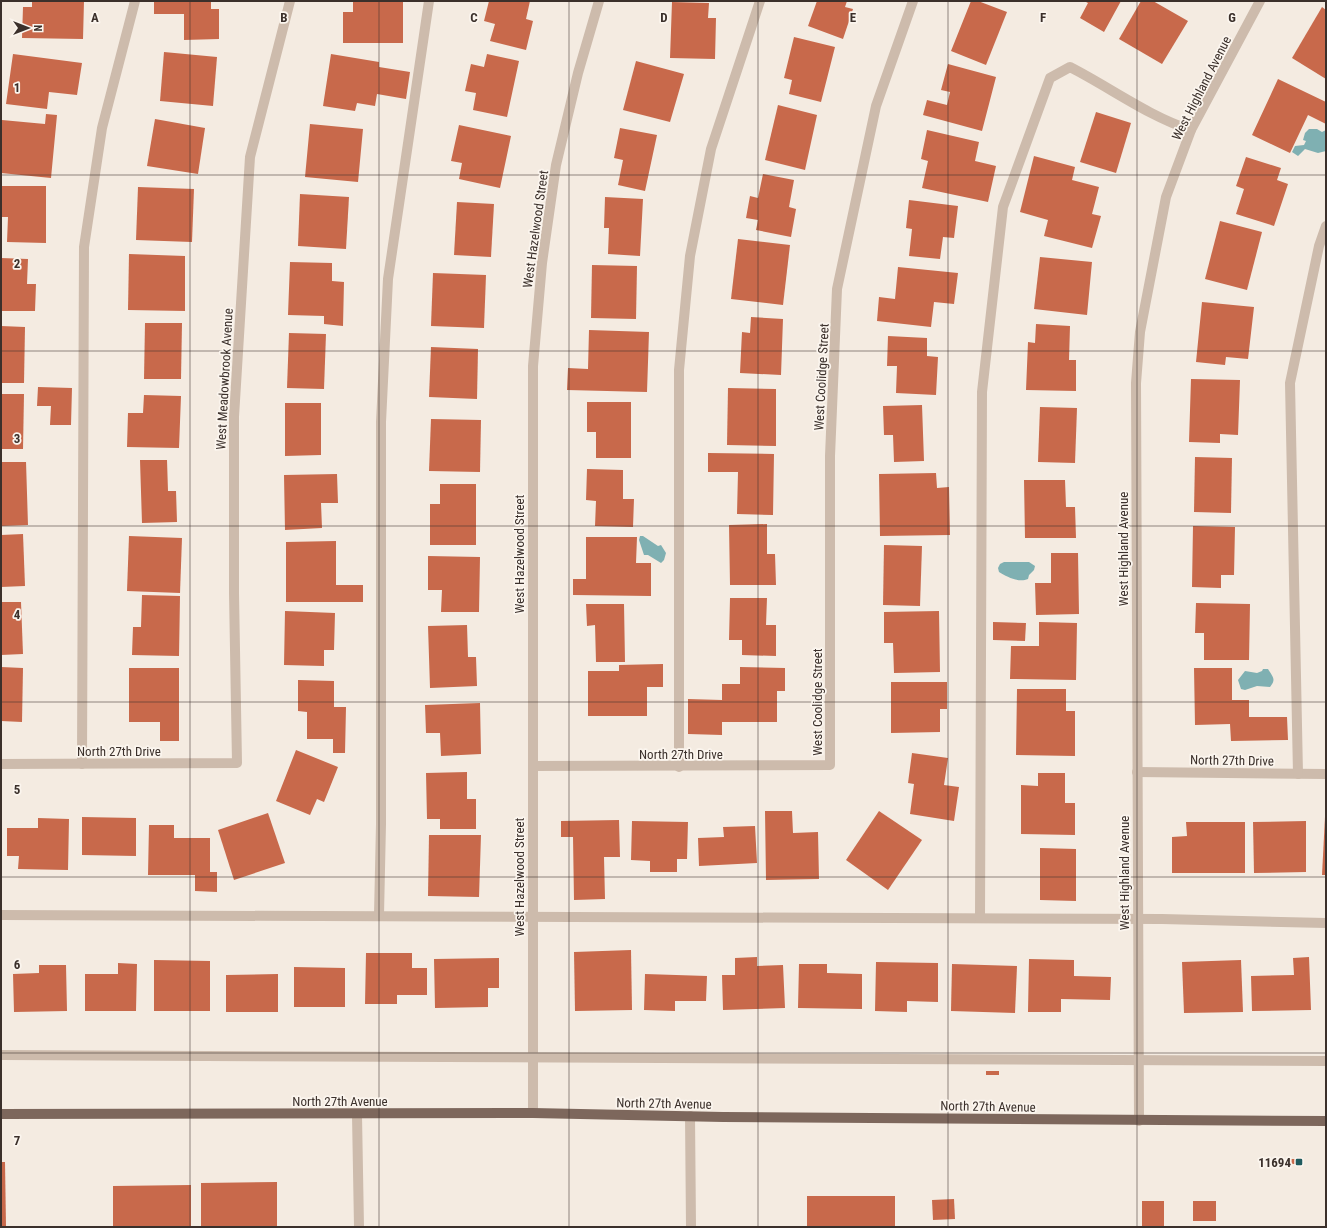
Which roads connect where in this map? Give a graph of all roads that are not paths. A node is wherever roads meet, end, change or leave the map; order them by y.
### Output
1 (135, 1) edge
2 (290, 1) edge
3 (429, 1) edge
4 (599, 1) edge
5 (760, 1) edge
6 (913, 1) edge
7 (1260, 1) edge
8 (1191, 130) junction
9 (1326, 226) edge
10 (237, 763) joint
11 (1, 764) edge
12 (82, 764) junction
13 (830, 765) joint
14 (532, 766) junction
15 (679, 767) junction
16 (1137, 772) junction
17 (1298, 774) junction
18 (1326, 774) edge
19 (1, 915) edge
20 (379, 915) junction
21 (531, 915) junction
22 (980, 918) junction
23 (1137, 919) junction
24 (1326, 923) edge
25 (1, 1055) edge
26 (532, 1056) junction
27 (1139, 1059) junction
28 (1326, 1061) edge
29 (532, 1113) junction
30 (1, 1114) edge
31 (357, 1115) junction
32 (690, 1116) junction
33 (1139, 1121) junction
34 (1326, 1121) edge
35 (358, 1227) edge
36 (691, 1227) edge

1 - 12 street
2 - 10 street, West Meadowbrook Avenue
3 - 20 street
4 - 14 street, West Hazelwood Street
5 - 15 street
6 - 13 street, West Coolidge Street
7 - 8 street, West Highland Avenue
8 - 16 street, West Highland Avenue
8 - 22 street
9 - 17 street
10 - 12 street, North 27th Drive
11 - 12 street, North 27th Drive
13 - 15 street, North 27th Drive
14 - 15 street, North 27th Drive
14 - 21 street, West Hazelwood Street
16 - 17 street, North 27th Drive
16 - 23 street, West Highland Avenue
17 - 18 street, North 27th Drive
19 - 20 street
20 - 21 street
21 - 22 street
21 - 26 street, West Hazelwood Street
22 - 23 street
23 - 24 street
23 - 27 street, West Highland Avenue
25 - 26 street
26 - 27 street
26 - 29 street, West Hazelwood Street
27 - 28 street
27 - 33 street, West Highland Avenue
29 - 31 main road, North 27th Avenue
29 - 32 main road, North 27th Avenue
30 - 31 main road, North 27th Avenue
31 - 35 street
32 - 33 main road, North 27th Avenue
32 - 36 street
33 - 34 main road, North 27th Avenue

